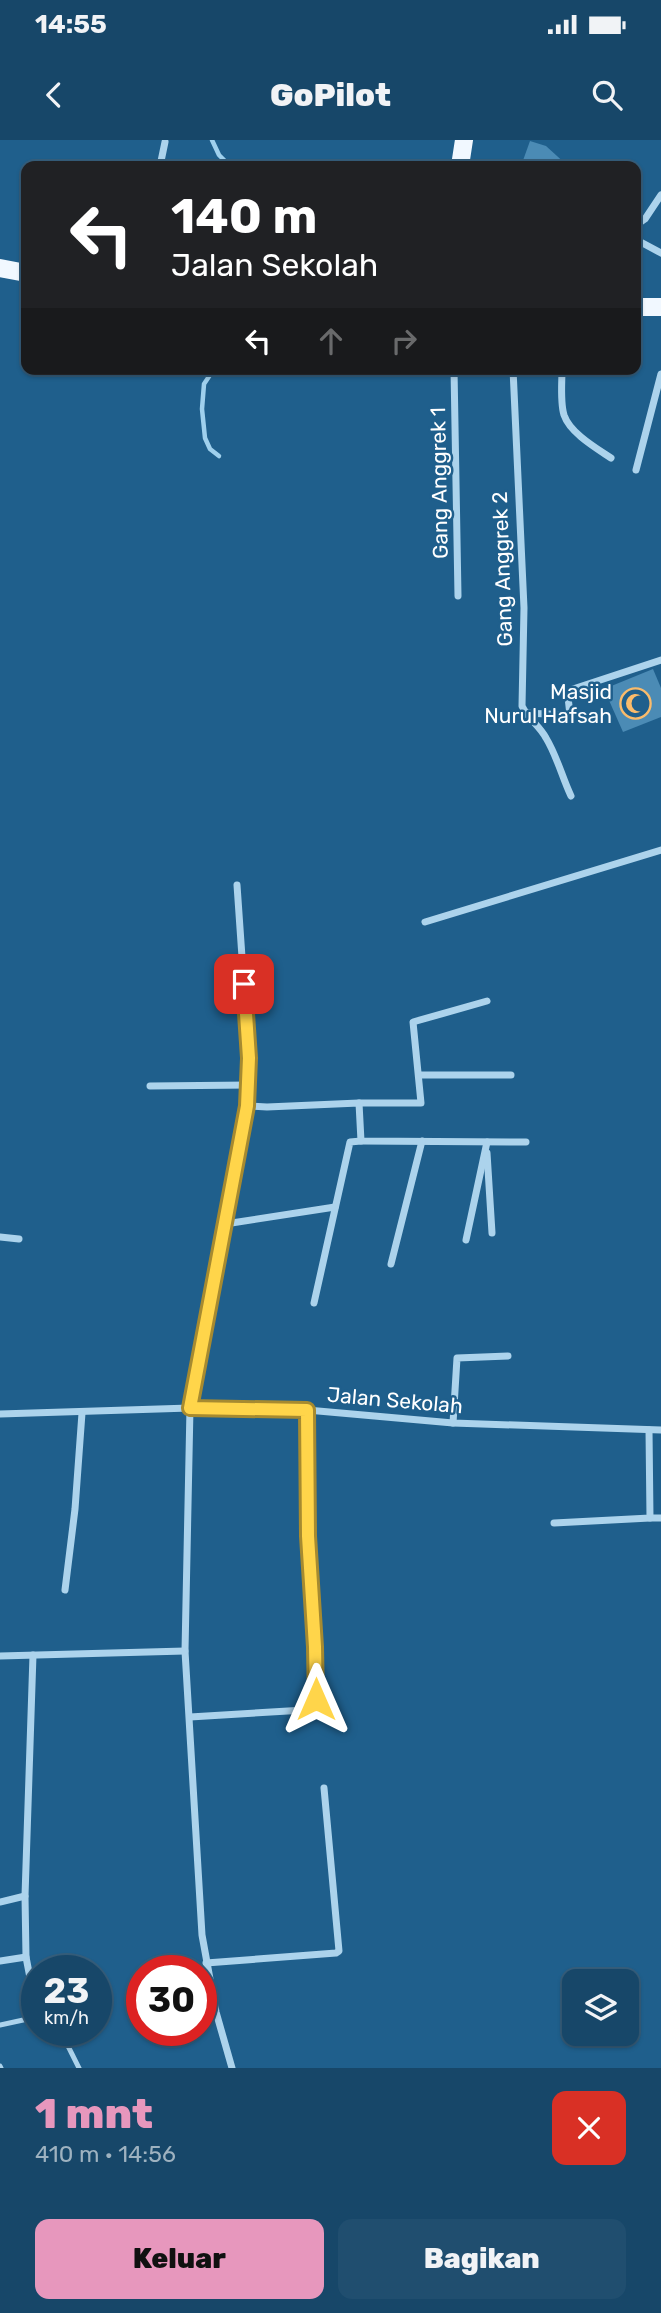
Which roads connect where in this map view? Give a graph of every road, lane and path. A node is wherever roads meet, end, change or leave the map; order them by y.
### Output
1 (464, 140) edge
2 (166, 142) edge
3 (161, 161) edge
4 (461, 161) edge
5 (661, 195) edge
6 (641, 222) edge
7 (641, 242) edge
8 (661, 253) edge
9 (0, 268) edge
10 (21, 271) edge
11 (641, 306) edge
12 (661, 307) edge
13 (661, 374) edge
14 (454, 375) edge
15 (513, 375) edge
16 (562, 375) edge
17 (611, 458) dead end
18 (636, 470) dead end
19 (458, 596) dead end
20 (661, 660) edge
21 (525, 713) junction
22 (571, 796) dead end
23 (661, 850) edge
24 (237, 886) dead end
25 (425, 922) dead end
26 (487, 1001) dead end
27 (419, 1075) junction
28 (511, 1075) dead end
29 (249, 1085) junction
30 (150, 1086) dead end
31 (359, 1103) junction
32 (247, 1106) junction
33 (361, 1141) junction
34 (422, 1141) junction
35 (487, 1142) junction
36 (526, 1142) dead end
37 (335, 1207) junction
38 (225, 1224) junction
39 (492, 1233) dead end
40 (0, 1237) edge
41 (19, 1239) dead end
42 (466, 1240) dead end
43 (391, 1264) dead end
44 (314, 1303) dead end
45 (509, 1356) dead end
46 (190, 1408) junction
47 (307, 1410) junction
48 (82, 1413) junction
49 (0, 1414) edge
50 (453, 1423) junction
51 (649, 1430) junction
52 (661, 1430) edge
53 (650, 1518) junction
54 (661, 1518) edge
55 (554, 1523) dead end
56 (65, 1590) dead end
57 (185, 1651) junction
58 (33, 1654) junction
59 (0, 1656) edge
60 (190, 1717) junction
61 (324, 1788) dead end
62 (24, 1896) junction
63 (0, 1902) edge
64 (26, 1955) edge
65 (205, 1955) edge
66 (21, 1958) edge
67 (0, 1961) edge
68 (217, 1962) edge
69 (217, 2016) edge
70 (21, 2020) edge
71 (0, 2025) edge
72 (68, 2046) edge
73 (79, 2068) edge
74 (232, 2068) edge

1 - 4 main road
2 - 3 street
5 - 6 street
7 - 8 street
9 - 10 main road
11 - 12 main road
13 - 18 street
14 - 19 street, Gang Anggrek 1
15 - 21 street, Gang Anggrek 2
16 - 17 street
20 - 21 street
21 - 22 street
23 - 25 street
24 - 29 street
26 - 27 street
27 - 28 street
27 - 31 street
29 - 30 street
29 - 32 street
31 - 32 street
31 - 33 street
32 - 38 street
33 - 34 street
33 - 37 street
34 - 35 street
34 - 43 street
35 - 36 street
35 - 39 street
35 - 42 street
37 - 38 street
37 - 44 street
38 - 46 street
40 - 41 street
45 - 50 street
46 - 47 street, Jalan Sekolah
46 - 48 street, Jalan Sekolah
46 - 57 street
47 - 50 street, Jalan Sekolah
47 - 60 street
48 - 49 street, Jalan Sekolah
48 - 56 street
50 - 51 street, Jalan Sekolah
51 - 52 street, Jalan Sekolah
51 - 53 street
53 - 54 street
53 - 55 street
57 - 58 street
57 - 60 street
58 - 59 street
58 - 62 street
60 - 65 street
61 - 68 street
62 - 63 street
62 - 64 street
66 - 67 street
69 - 74 street
70 - 71 lane
72 - 73 lane

